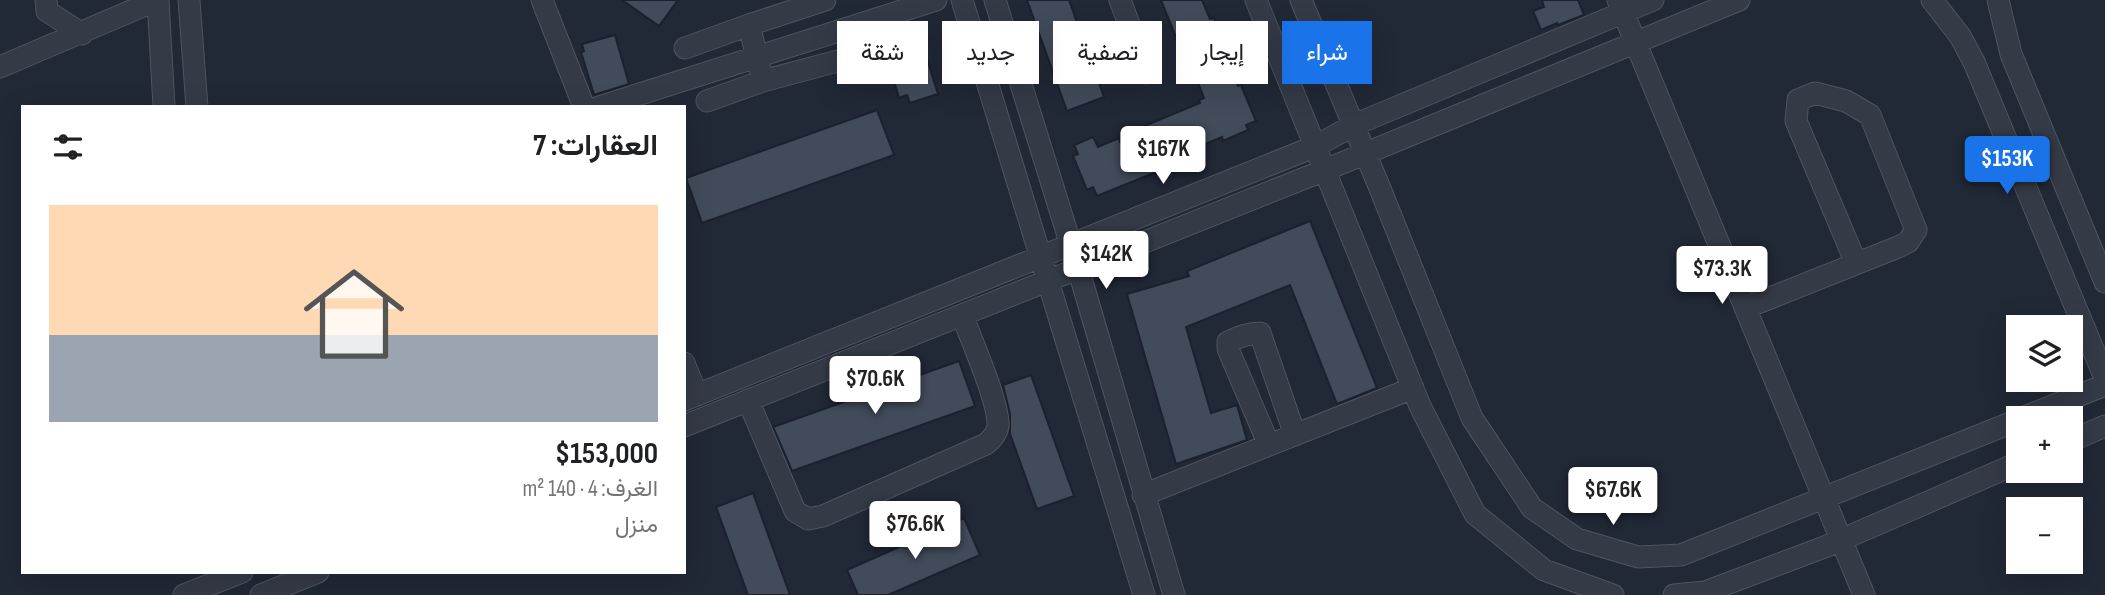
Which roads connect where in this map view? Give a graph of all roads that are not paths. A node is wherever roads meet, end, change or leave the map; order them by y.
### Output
1 (46, 0) edge
2 (157, 0) edge
3 (189, 0) edge
4 (542, 0) edge
5 (825, 0) edge
6 (936, 0) edge
7 (962, 0) edge
8 (995, 0) edge
9 (1120, 0) edge
10 (1256, 0) edge
11 (1301, 0) edge
12 (1653, 0) edge
13 (1739, 0) edge
14 (1933, 0) edge
15 (1997, 0) edge
16 (1620, 6) edge
17 (1128, 21) edge
18 (749, 25) junction
19 (82, 34) junction
20 (1636, 43) junction
21 (685, 48) dead end
22 (755, 57) junction
23 (837, 61) edge
24 (0, 66) edge
25 (763, 81) junction
26 (707, 101) dead end
27 (164, 105) edge
28 (197, 105) edge
29 (583, 105) edge
30 (605, 105) edge
31 (1354, 125) junction
32 (1316, 146) junction
33 (1365, 152) junction
34 (1325, 170) junction
35 (1070, 246) junction
36 (1041, 257) junction
37 (1856, 263) junction
38 (1078, 268) junction
39 (1048, 280) junction
40 (2105, 282) edge
41 (1745, 308) junction
42 (962, 314) junction
43 (686, 373) edge
44 (2105, 378) edge
45 (2105, 385) edge
46 (1413, 388) junction
47 (691, 398) edge
48 (748, 400) junction
49 (2052, 406) edge
50 (686, 425) edge
51 (2006, 425) edge
52 (2105, 426) edge
53 (1295, 435) junction
54 (2083, 435) edge
55 (1269, 445) junction
56 (2006, 468) edge
57 (1143, 495) junction
58 (1824, 497) junction
59 (1841, 539) junction
60 (313, 574) edge
61 (239, 578) edge
62 (191, 588) edge
63 (261, 595) edge
64 (1144, 595) edge
65 (1174, 595) edge
66 (1614, 595) edge
67 (1674, 595) edge
68 (1864, 595) edge

1 - 19 street
2 - 19 street
2 - 27 street
3 - 28 street
4 - 29 street
5 - 18 street
6 - 22 street
7 - 36 street
8 - 35 street
9 - 17 street
10 - 32 street
11 - 31 street
12 - 16 street
13 - 20 street
14 - 44 street
15 - 40 street
16 - 20 street
16 - 31 street
18 - 21 street
18 - 22 street
19 - 24 street
20 - 33 street
20 - 41 street
22 - 25 street
22 - 30 street
23 - 25 street
25 - 26 street
31 - 32 street
31 - 33 street
32 - 34 street
32 - 35 street
33 - 34 street
33 - 58 street
34 - 38 street
34 - 46 street
35 - 36 street
35 - 38 street
36 - 39 street
36 - 47 street
37 - 37 street
37 - 41 street
38 - 39 street
38 - 57 street
39 - 42 street
39 - 64 street
41 - 58 street
42 - 48 street
42 - 48 street
43 - 47 street
45 - 49 street
46 - 53 street
46 - 66 street
48 - 50 street
51 - 58 street
52 - 54 street
53 - 55 street
53 - 55 street
55 - 57 street
56 - 59 street
57 - 65 street
58 - 59 street
59 - 67 street
59 - 68 street
60 - 63 street
61 - 62 street

